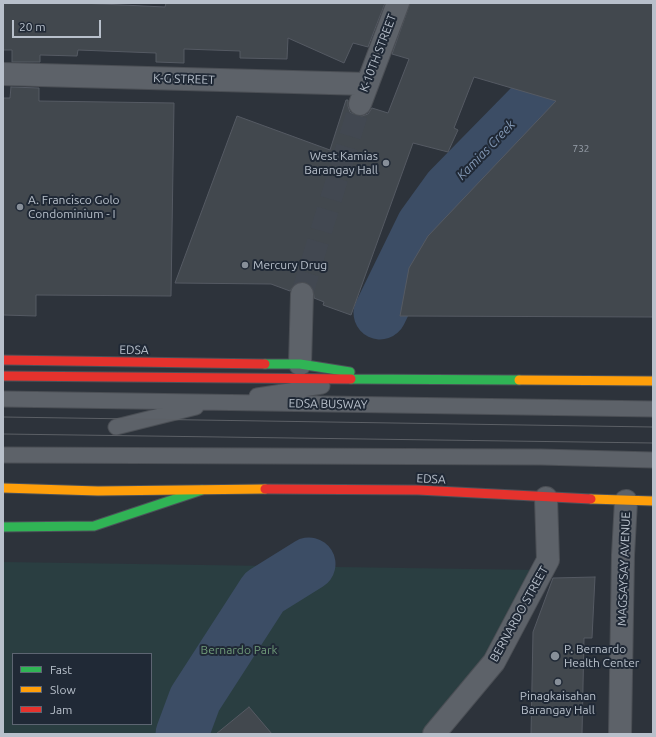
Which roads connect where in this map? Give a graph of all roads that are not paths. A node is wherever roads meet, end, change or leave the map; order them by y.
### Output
1 (398, 3) edge
2 (3, 74) edge
3 (363, 94) joint
4 (302, 294) tunnel mouth
5 (3, 360) edge
6 (300, 364) junction
7 (3, 376) edge
8 (385, 377) junction
9 (653, 380) edge
10 (3, 398) edge
11 (215, 402) junction
12 (653, 409) edge
13 (116, 426) dead end
14 (3, 455) edge
15 (653, 460) edge
16 (3, 488) edge
17 (207, 488) junction
18 (546, 498) junction
19 (626, 501) junction
20 (653, 501) edge
21 (3, 527) edge
22 (434, 734) edge
23 (620, 734) edge

1 - 3 street, K-10TH STREET
2 - 3 street, K-G STREET
4 - 6 street
5 - 6 main road, EDSA
6 - 8 main road, EDSA
7 - 8 main road, EDSA
8 - 9 main road, EDSA
8 - 11 lane
10 - 11 lane, EDSA BUSWAY
11 - 12 lane, EDSA BUSWAY
11 - 13 lane
14 - 15 lane
16 - 17 main road, EDSA
17 - 18 main road, EDSA
17 - 21 main road, EDSA
18 - 19 main road, EDSA
18 - 22 street, BERNARDO STREET
19 - 20 main road, EDSA
19 - 23 street, MAGSAYSAY AVENUE

